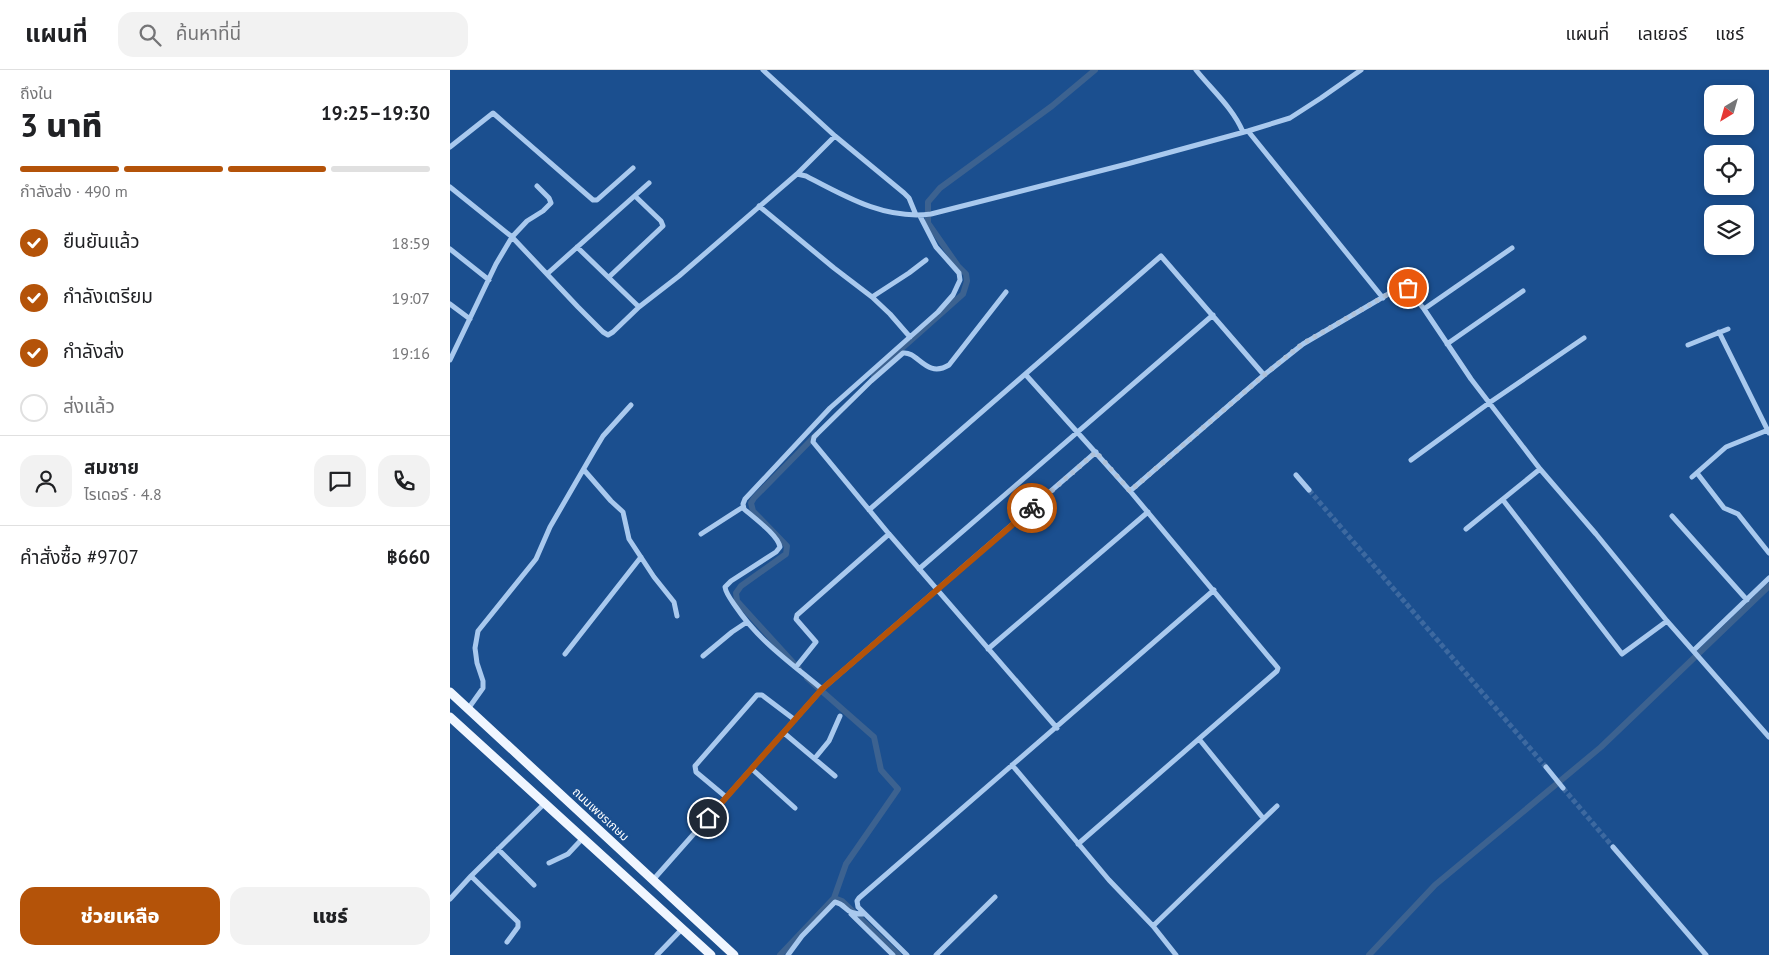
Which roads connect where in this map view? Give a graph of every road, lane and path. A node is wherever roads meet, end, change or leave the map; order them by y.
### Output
1 (763, 70) edge
2 (1196, 70) edge
3 (1360, 70) edge
4 (1246, 131) junction
5 (835, 136) junction
6 (450, 147) edge
7 (634, 168) dead end
8 (798, 174) junction
9 (649, 183) dead end
10 (537, 186) dead end
11 (450, 187) edge
12 (635, 196) junction
13 (759, 206) junction
14 (920, 215) junction
15 (512, 237) junction
16 (577, 248) junction
17 (1512, 248) dead end
18 (450, 249) edge
19 (926, 260) dead end
20 (547, 274) junction
21 (609, 277) junction
22 (489, 280) junction
23 (1523, 291) dead end
24 (1006, 292) dead end
25 (872, 297) junction
26 (1383, 298) junction
27 (450, 304) edge
28 (639, 307) junction
29 (1424, 309) junction
30 (1212, 315) junction
31 (470, 319) junction
32 (1728, 329) dead end
33 (1719, 332) junction
34 (910, 337) junction
35 (1584, 338) dead end
36 (1447, 344) junction
37 (1688, 345) dead end
38 (450, 359) edge
39 (1026, 374) junction
40 (1264, 375) junction
41 (1489, 403) junction
42 (631, 405) dead end
43 (1077, 431) junction
44 (1768, 431) edge
45 (1096, 452) junction
46 (1411, 460) dead end
47 (1540, 469) junction
48 (584, 470) junction
49 (1697, 473) junction
50 (1296, 475) dead end
51 (1692, 477) dead end
52 (1309, 490) tunnel mouth
53 (1130, 491) junction
54 (1502, 500) junction
55 (743, 507) junction
56 (869, 510) junction
57 (1148, 512) junction
58 (1672, 516) dead end
59 (1466, 529) dead end
60 (701, 534) dead end
61 (889, 534) junction
62 (1769, 554) edge
63 (641, 557) junction
64 (919, 569) junction
65 (1769, 578) edge
66 (938, 590) junction
67 (1214, 590) junction
68 (1747, 600) junction
69 (677, 616) dead end
70 (1667, 621) junction
71 (747, 622) junction
72 (988, 649) junction
73 (1696, 653) junction
74 (565, 654) dead end
75 (704, 656) dead end
76 (796, 667) junction
77 (821, 691) junction
78 (450, 692) edge
79 (468, 709) junction
80 (840, 716) dead end
81 (450, 717) edge
82 (796, 720) junction
83 (1057, 728) junction
84 (784, 733) junction
85 (1769, 737) edge
86 (1199, 739) junction
87 (815, 758) junction
88 (1012, 766) junction
89 (1546, 768) tunnel mouth
90 (752, 769) junction
91 (835, 776) dead end
92 (1562, 786) tunnel mouth
93 (726, 797) junction
94 (545, 803) junction
95 (1276, 806) dead end
96 (795, 808) dead end
97 (1263, 818) junction
98 (583, 838) junction
99 (1078, 844) junction
100 (1613, 847) tunnel mouth
101 (498, 849) junction
102 (549, 863) dead end
103 (472, 876) junction
104 (653, 880) junction
105 (534, 885) dead end
106 (995, 897) dead end
107 (450, 899) edge
108 (852, 914) junction
109 (864, 914) junction
110 (1153, 926) junction
111 (682, 929) junction
112 (507, 942) dead end
113 (657, 955) edge
114 (711, 955) edge
115 (734, 955) edge
116 (788, 955) edge
117 (893, 955) edge
118 (908, 955) edge
119 (936, 955) edge
120 (1176, 955) edge
121 (1706, 955) edge

1 - 5 street
2 - 4 street
3 - 4 street
4 - 14 street
4 - 26 street
5 - 8 street
5 - 14 street
6 - 7 street
8 - 13 street
8 - 14 street
9 - 12 street
10 - 15 street
11 - 15 street
12 - 16 street
12 - 21 street
13 - 25 street
13 - 28 street
14 - 34 street
15 - 20 street
15 - 22 street
16 - 20 street
16 - 21 street
17 - 29 street
18 - 22 street
19 - 25 street
20 - 28 street
21 - 28 street
22 - 31 street
23 - 36 street
24 - 56 street
25 - 34 street
26 - 29 street
26 - 40 street
27 - 31 street
29 - 36 street
30 - 39 street
30 - 40 street
30 - 43 street
31 - 38 street
32 - 33 street
33 - 37 street
33 - 44 street
34 - 55 street
35 - 41 street
36 - 41 street
39 - 43 street
39 - 56 street
40 - 53 street
41 - 46 street
41 - 47 street
42 - 48 street
43 - 45 street
43 - 64 street
44 - 49 street
45 - 53 street
45 - 66 street
47 - 54 street
47 - 70 street
48 - 63 street
48 - 79 street
49 - 51 street
49 - 62 street
50 - 52 street
53 - 57 street
54 - 59 street
54 - 70 street
55 - 60 street
55 - 71 street
56 - 61 street
57 - 67 street
57 - 72 street
58 - 68 street
61 - 64 street
61 - 76 street
63 - 69 street
63 - 74 street
64 - 66 street
65 - 68 street
66 - 72 street
66 - 77 street
67 - 83 street
67 - 86 street
68 - 73 street
70 - 73 street
71 - 75 street
71 - 76 street
72 - 83 street
73 - 85 street
76 - 77 street
77 - 82 street
78 - 79 main road, ถนนเพชรเกษม
79 - 104 main road, ถนนเพชรเกษม
80 - 87 street
81 - 94 main road
82 - 84 street
82 - 93 street
83 - 88 street
84 - 87 street
84 - 90 street
86 - 97 street
86 - 99 street
87 - 91 street
88 - 99 street
88 - 109 street
89 - 92 street
90 - 93 street
90 - 96 street
93 - 104 street
94 - 98 main road
94 - 101 street
95 - 97 street
97 - 110 street
98 - 102 street
98 - 111 main road
99 - 110 street
100 - 121 street
101 - 103 street
101 - 105 street
103 - 107 street
103 - 112 street
104 - 115 main road, ถนนเพชรเกษม
106 - 119 street
108 - 109 street
108 - 116 street
108 - 117 street
109 - 118 street
110 - 120 street
111 - 113 street
111 - 114 main road

